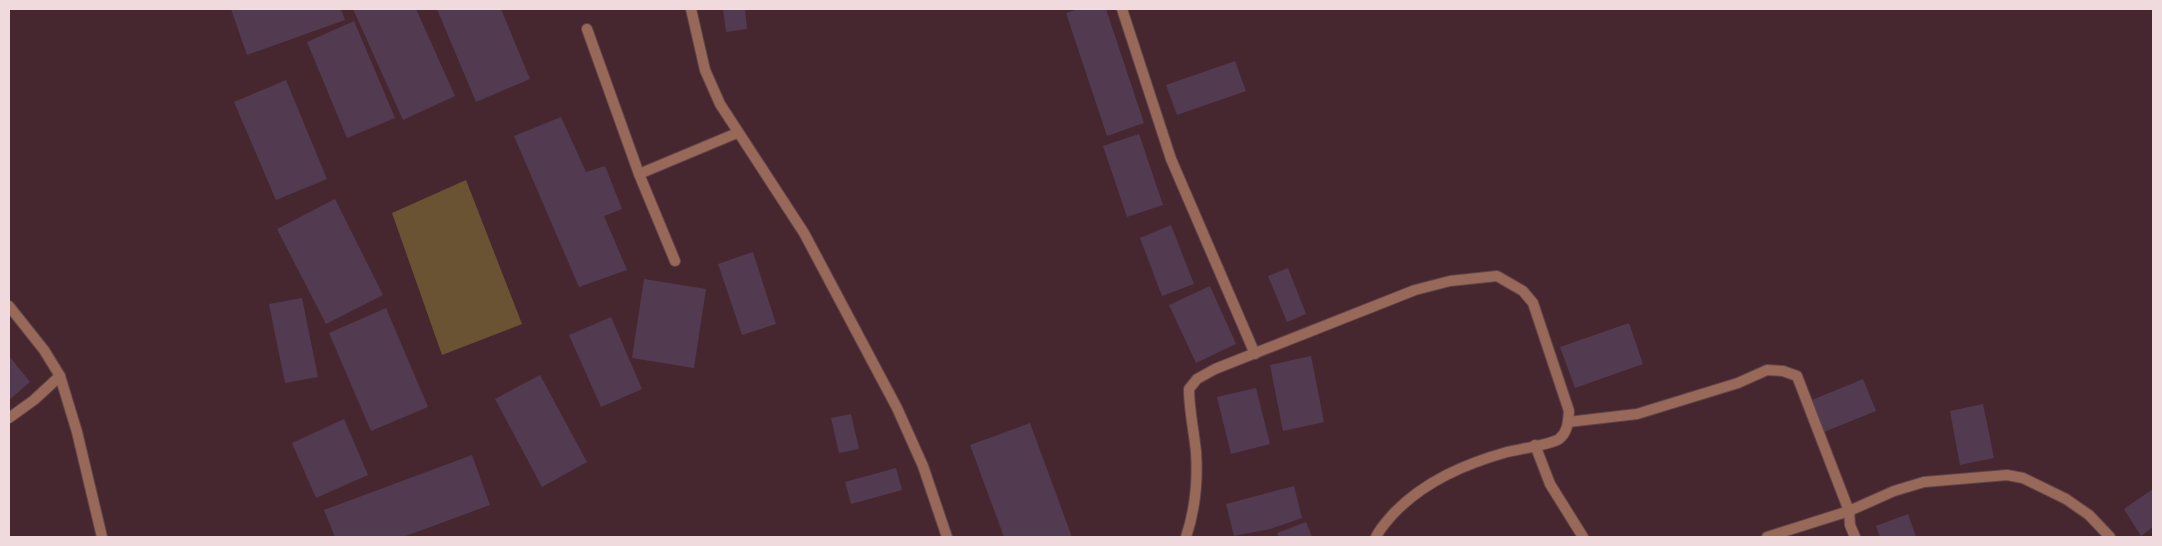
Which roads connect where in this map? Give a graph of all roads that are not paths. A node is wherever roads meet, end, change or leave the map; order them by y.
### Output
1 (692, 9) edge
2 (1122, 9) edge
3 (588, 29) dead end
4 (737, 133) junction
5 (639, 174) junction
6 (675, 261) dead end
7 (9, 306) edge
8 (1255, 354) junction
9 (60, 376) junction
10 (9, 418) edge
11 (1568, 422) junction
12 (1535, 445) junction
13 (1849, 511) junction
14 (102, 537) edge
15 (947, 537) edge
16 (1186, 537) edge
17 (1376, 537) edge
18 (1583, 537) edge
19 (1767, 537) edge
20 (1854, 537) edge
21 (2110, 537) edge

1 - 4 street
2 - 8 street
3 - 5 street
4 - 5 street
4 - 15 street
5 - 6 street
7 - 9 street
8 - 11 street
8 - 16 street
9 - 10 street
9 - 14 street
11 - 12 street
11 - 13 street
12 - 17 street
12 - 18 street
13 - 19 street
13 - 20 street
13 - 21 street

